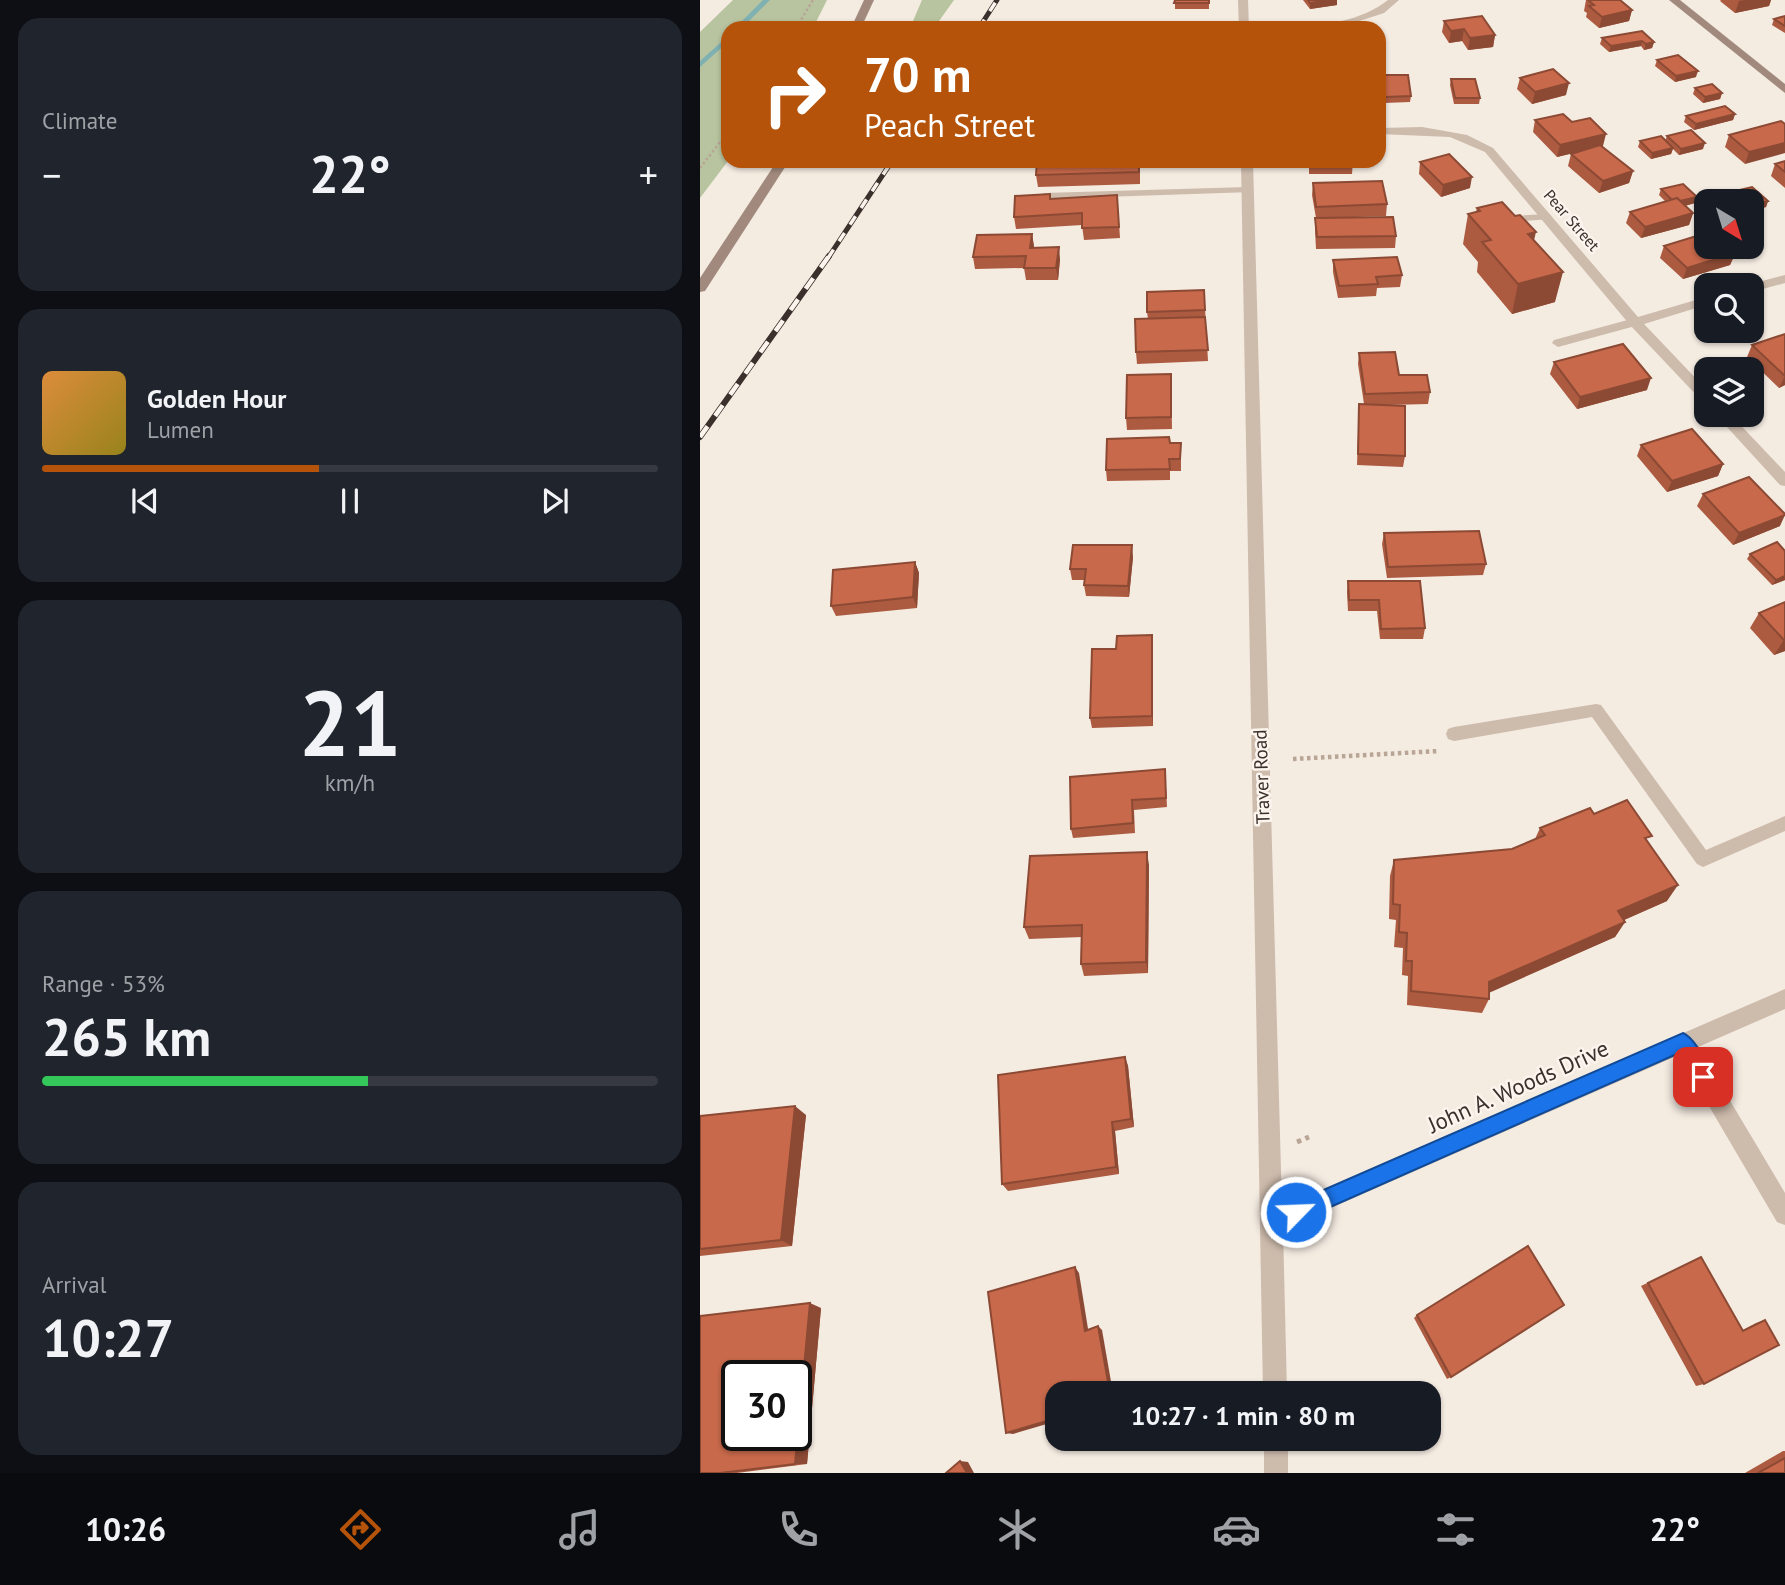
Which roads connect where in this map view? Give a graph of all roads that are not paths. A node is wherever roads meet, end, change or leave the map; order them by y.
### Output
1 (869, 0) edge
2 (1243, 0) edge
3 (1394, 0) edge
4 (1674, 0) edge
5 (859, 21) edge
6 (1244, 21) edge
7 (1350, 21) edge
8 (1785, 90) edge
9 (1386, 131) edge
10 (778, 168) edge
11 (1247, 168) edge
12 (1248, 190) junction
13 (1044, 196) edge
14 (1546, 218) junction
15 (1511, 219) edge
16 (1785, 279) edge
17 (1764, 285) edge
18 (700, 288) edge
19 (1694, 305) edge
20 (1636, 322) junction
21 (1558, 343) dead end
22 (1694, 384) edge
23 (1734, 427) edge
24 (1785, 481) edge
25 (1454, 734) dead end
26 (1785, 823) edge
27 (1785, 999) edge
28 (1683, 1042) junction
29 (1785, 1214) edge
30 (1272, 1223) junction
31 (1275, 1381) edge
32 (1276, 1451) edge
33 (1276, 1473) edge

1 - 5 main road
2 - 6 street
3 - 7 lane
4 - 8 main road
9 - 14 street, Pear Street
10 - 18 main road
11 - 12 street, Traver Road
12 - 13 lane
12 - 30 street, Traver Road
14 - 15 lane
14 - 20 street, Pear Street
16 - 17 street
19 - 20 street
20 - 21 lane
20 - 22 street, Pear Street
23 - 24 street
25 - 26 lane
27 - 28 street, John A. Woods Drive
28 - 29 street
28 - 30 street, John A. Woods Drive
30 - 31 street, Traver Road
32 - 33 street

